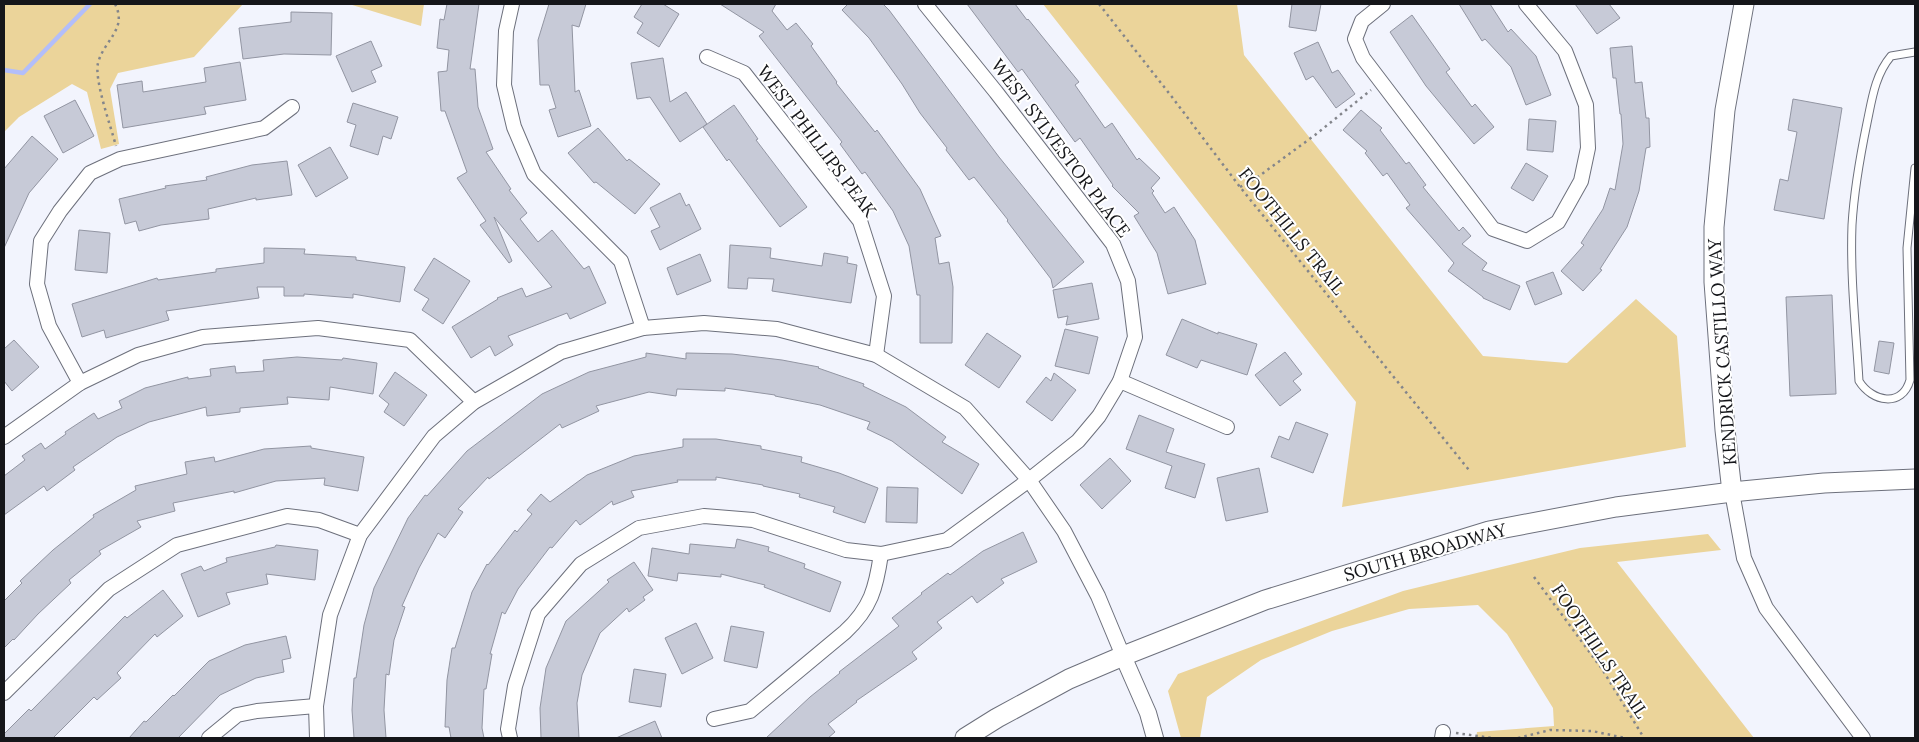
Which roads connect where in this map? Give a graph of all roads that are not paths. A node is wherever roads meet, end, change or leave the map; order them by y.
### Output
1 (512, 4) edge
2 (925, 4) edge
3 (1383, 4) edge
4 (1526, 4) edge
5 (1744, 4) edge
6 (1915, 52) edge
7 (707, 58) dead end
8 (292, 107) dead end
9 (1915, 168) edge
10 (643, 328) junction
11 (876, 355) junction
12 (1120, 380) junction
13 (80, 383) junction
14 (474, 402) junction
15 (1227, 427) dead end
16 (4, 437) edge
17 (1915, 479) edge
18 (1030, 480) junction
19 (1732, 492) junction
20 (360, 535) junction
21 (881, 554) junction
22 (1123, 656) junction
23 (4, 693) edge
24 (316, 706) junction
25 (714, 719) dead end
26 (209, 738) edge
27 (318, 738) edge
28 (510, 738) edge
29 (965, 738) edge
30 (1155, 738) edge
31 (1863, 738) edge

1 - 10 street
2 - 12 street, WEST SYLVESTOR PLACE
3 - 4 street
5 - 19 main road, KENDRICK CASTILLO WAY
6 - 9 lane
7 - 11 street, WEST PHILLIPS PEAK
8 - 13 street
10 - 11 street
10 - 14 street
11 - 18 street
12 - 15 street
12 - 18 street, WEST SYLVESTOR PLACE
13 - 14 street
13 - 16 street
14 - 20 street
17 - 19 main road, SOUTH BROADWAY
18 - 21 street, WEST SYLVESTOR PLACE
18 - 22 street
19 - 22 main road, SOUTH BROADWAY
19 - 31 street
20 - 23 street
20 - 24 street
21 - 25 street
21 - 28 street, WEST SYLVESTOR PLACE
22 - 29 main road, SOUTH BROADWAY
22 - 30 street
24 - 26 street
24 - 27 street

